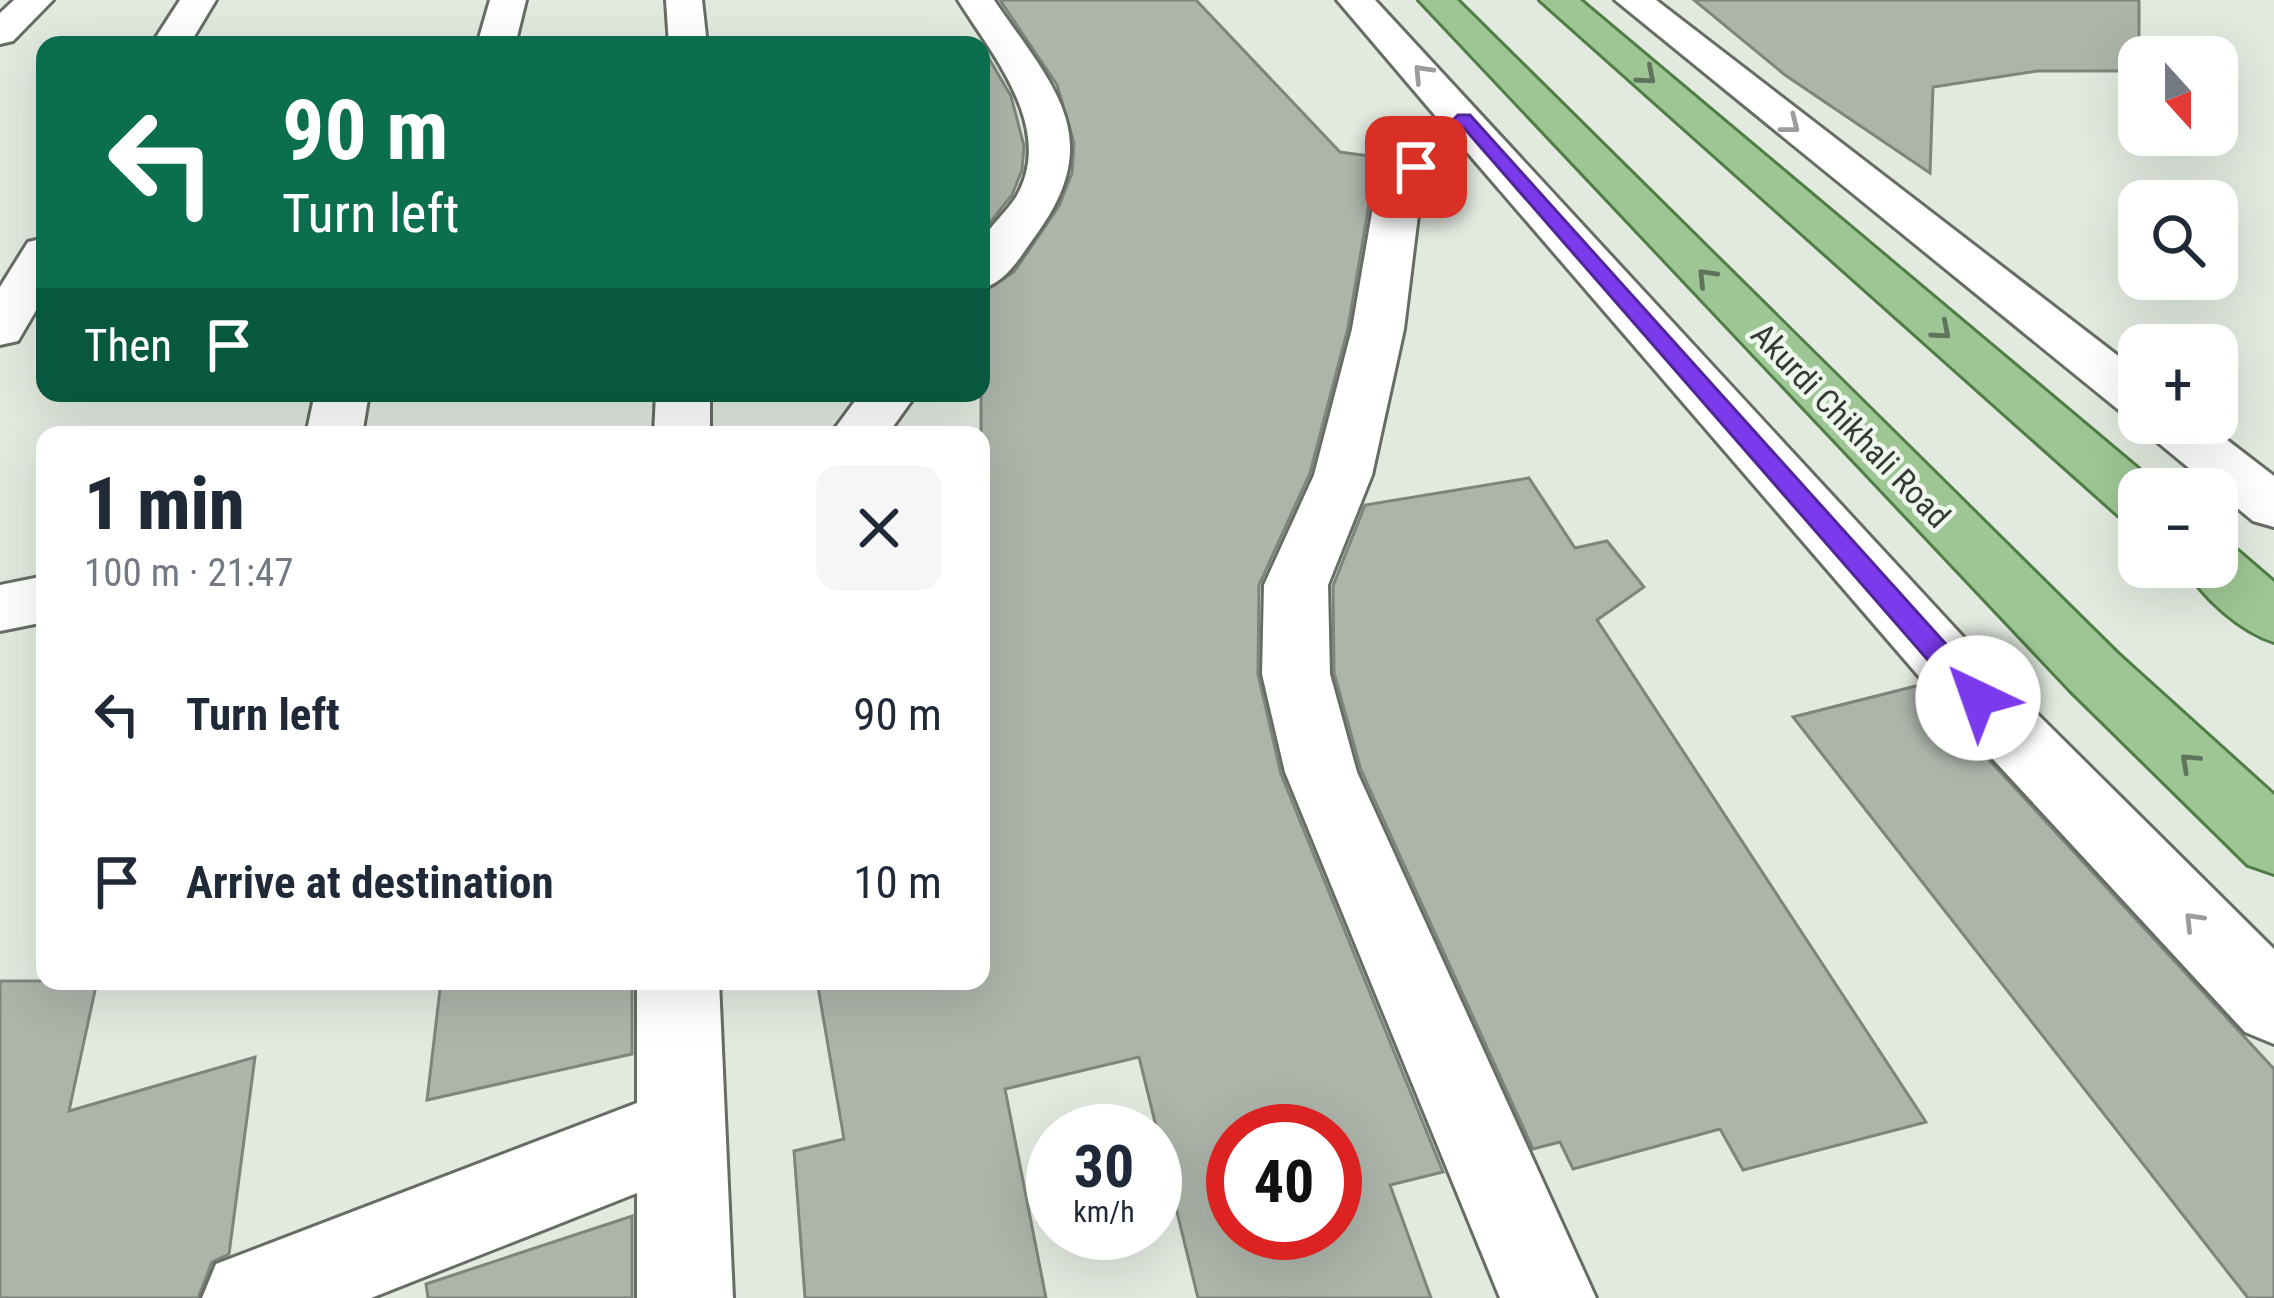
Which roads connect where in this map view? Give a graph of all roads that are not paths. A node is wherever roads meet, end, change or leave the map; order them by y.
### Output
1 (35, 0) edge
2 (198, 0) edge
3 (508, 0) edge
4 (684, 0) edge
5 (976, 0) edge
6 (1354, 0) edge
7 (1437, 0) edge
8 (1558, 0) edge
9 (1634, 0) edge
10 (0, 33) edge
11 (176, 36) edge
12 (498, 36) edge
13 (687, 36) edge
14 (1464, 118) junction
15 (990, 262) edge
16 (36, 268) edge
17 (0, 330) edge
18 (2118, 382) edge
19 (883, 402) edge
20 (865, 426) edge
21 (2195, 444) edge
22 (2118, 483) edge
23 (2274, 507) edge
24 (2238, 586) edge
25 (36, 601) edge
26 (0, 608) edge
27 (2274, 618) edge
28 (2274, 842) edge
29 (678, 990) edge
30 (2274, 1005) edge
31 (681, 1131) junction
32 (250, 1298) edge
33 (685, 1298) edge
34 (1548, 1298) edge

1 - 10 street
2 - 11 street
3 - 12 street
4 - 13 street
5 - 15 street
14 -> 6 street
28 -> 7 main road, Akurdi Chikhali Road
8 -> 22 main road
9 -> 18 street
30 -> 14 street
14 - 34 street
16 - 17 street
19 - 20 street
21 - 23 street
24 - 27 main road
25 - 26 street
29 - 31 street
31 - 32 street
31 - 33 street

